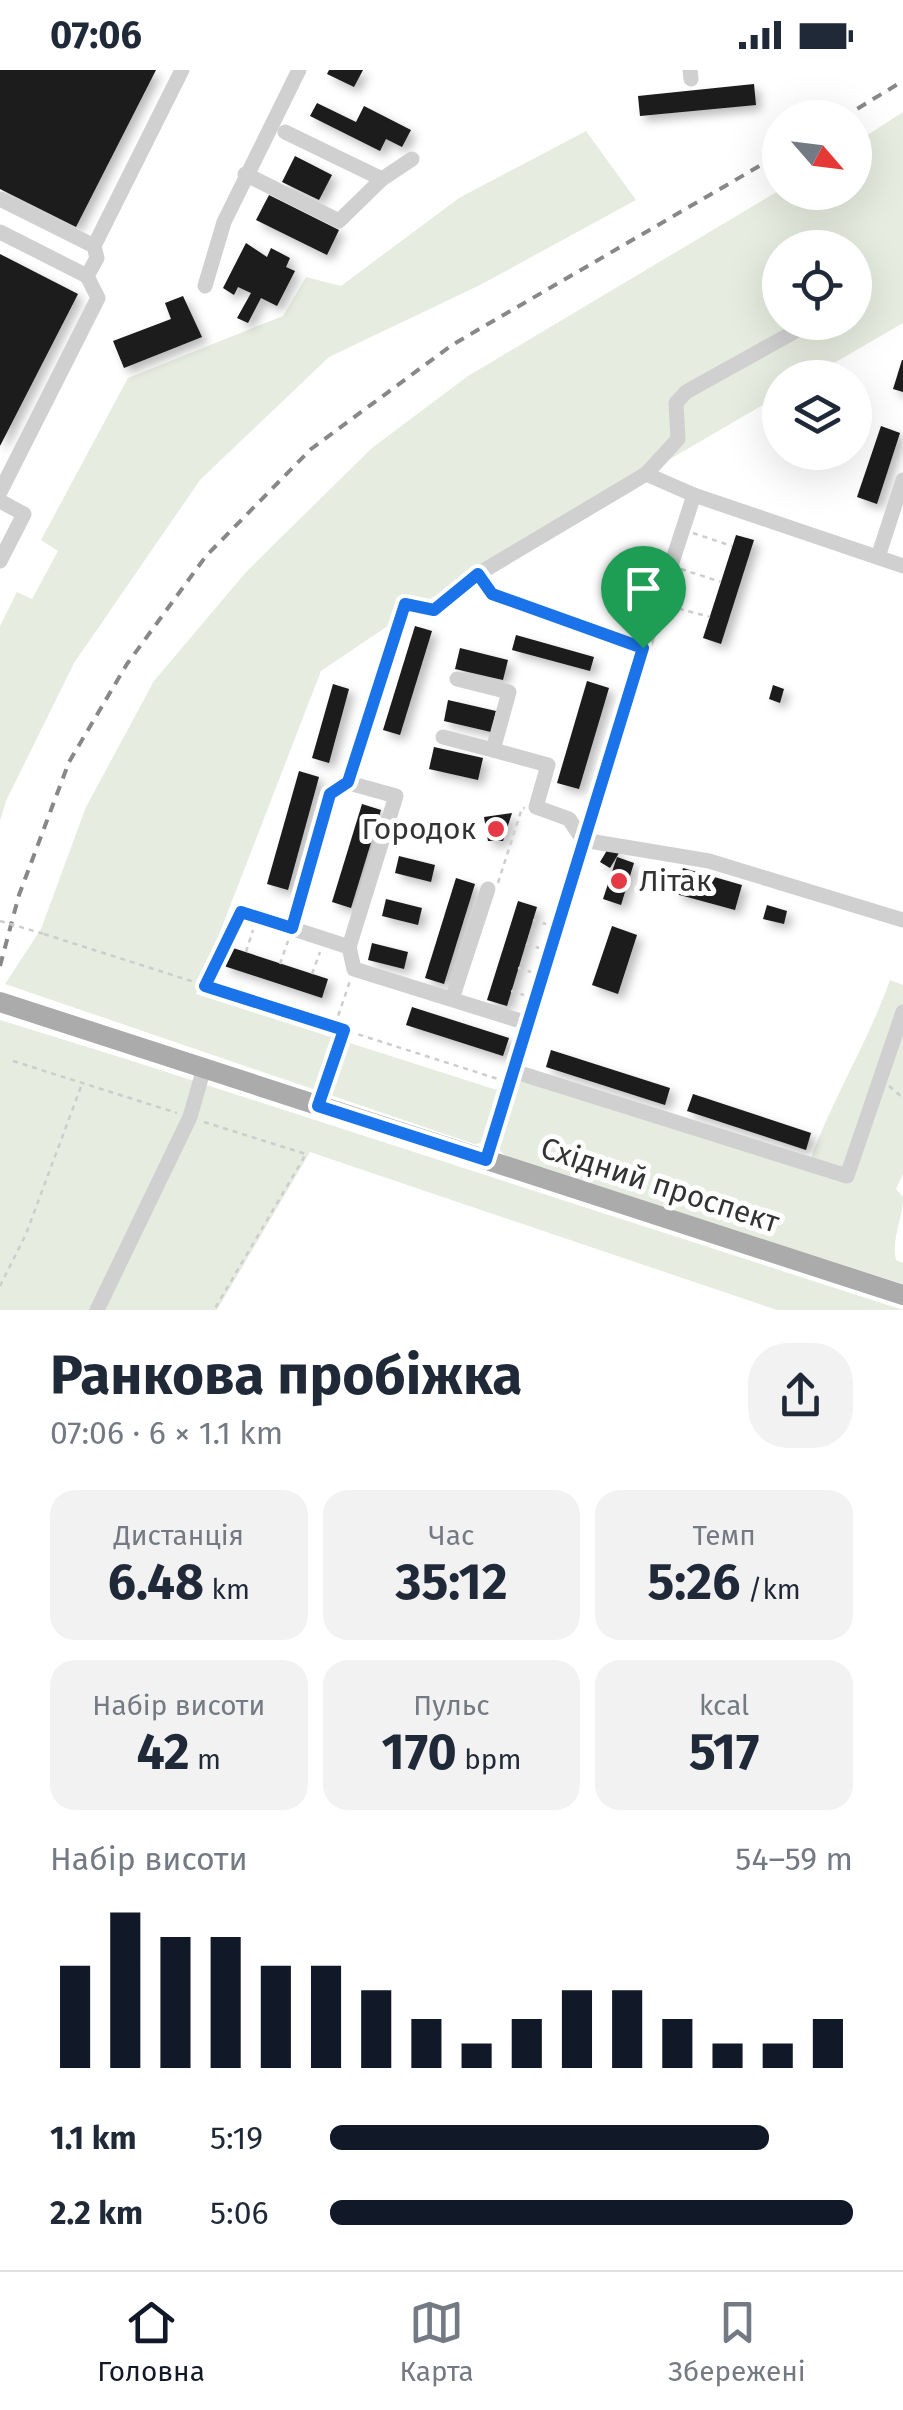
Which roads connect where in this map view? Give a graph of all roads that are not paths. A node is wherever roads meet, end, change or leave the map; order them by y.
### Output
1 (182, 70) edge
2 (299, 70) edge
3 (285, 132) dead end
4 (412, 159) dead end
5 (246, 174) junction
6 (382, 180) junction
7 (0, 199) edge
8 (0, 232) edge
9 (94, 246) junction
10 (87, 276) junction
11 (205, 286) dead end
12 (780, 340) edge
13 (646, 474) junction
14 (903, 480) edge
15 (0, 492) edge
16 (694, 495) junction
17 (0, 500) edge
18 (878, 557) junction
19 (0, 561) edge
20 (903, 566) edge
21 (478, 574) junction
22 (643, 648) junction
23 (457, 679) dead end
24 (443, 738) dead end
25 (494, 750) junction
26 (348, 782) junction
27 (582, 840) junction
28 (488, 889) road end
29 (903, 920) edge
30 (292, 928) junction
31 (230, 933) road end
32 (348, 947) junction
33 (452, 999) junction
34 (0, 1002) edge
35 (903, 1012) edge
36 (527, 1022) junction
37 (204, 1068) junction
38 (511, 1077) junction
39 (486, 1160) junction
40 (903, 1296) edge
41 (96, 1310) edge

1 - 9 street
2 - 5 street
3 - 6 street
4 - 6 street
5 - 6 street
5 - 11 street
7 - 9 street
8 - 10 street
9 - 10 street
10 - 15 street
12 - 13 street
13 - 16 street
13 - 21 street
14 - 18 street
16 - 18 street
16 - 22 street
17 - 19 street
18 - 20 street
21 - 22 street
21 - 26 street
22 - 27 street
23 - 25 street
24 - 25 street
25 - 27 street
26 - 30 street
26 - 32 street
27 - 29 street
27 - 36 street
28 - 33 street
30 - 31 street
30 - 32 street
32 - 33 street
33 - 36 street
34 - 37 main road, Східний проспект
35 - 38 street
36 - 38 street
37 - 39 main road, Східний проспект
37 - 41 street
38 - 39 street
39 - 40 main road, Східний проспект

